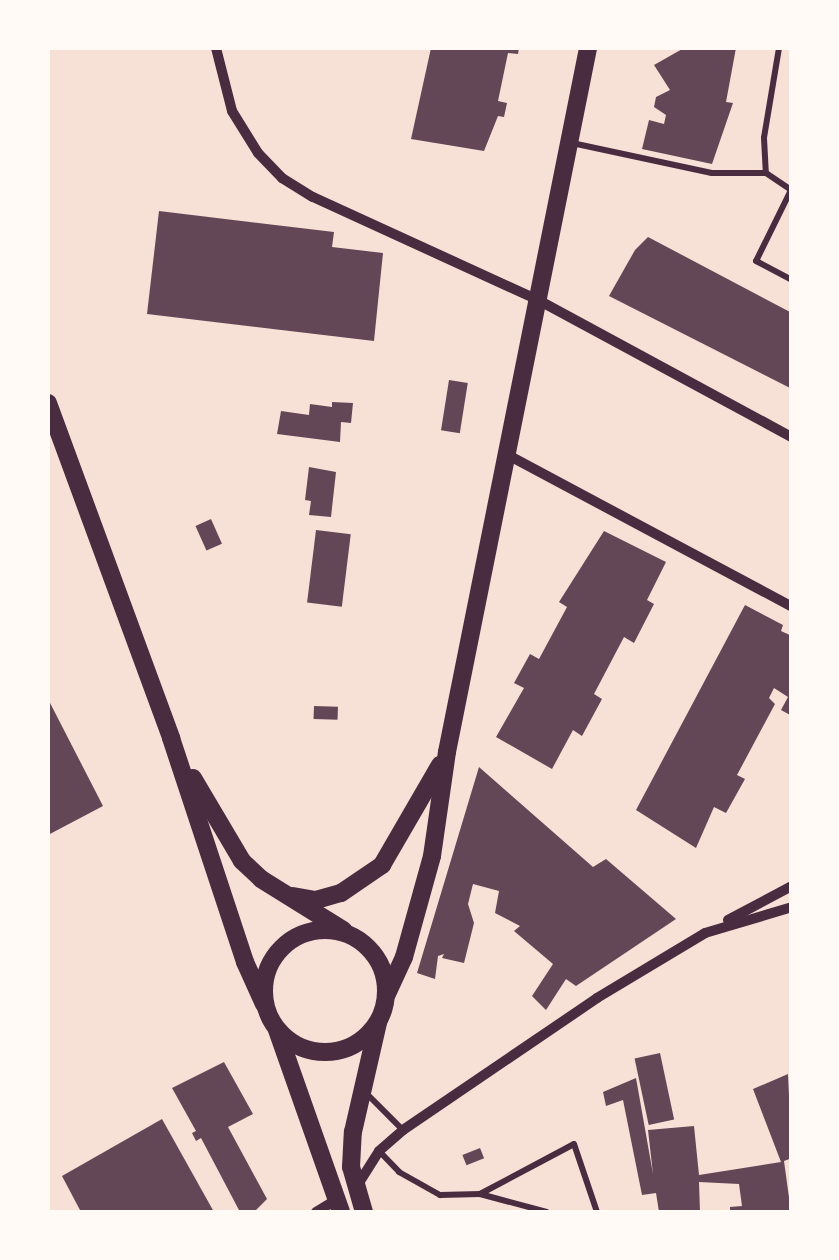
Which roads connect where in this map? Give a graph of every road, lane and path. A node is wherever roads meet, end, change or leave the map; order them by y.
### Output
1 (216, 48) edge
2 (588, 48) edge
3 (779, 48) edge
4 (570, 142) junction
5 (766, 173) junction
6 (792, 280) edge
7 (540, 302) junction
8 (48, 403) edge
9 (792, 438) edge
10 (506, 454) junction
11 (792, 607) edge
12 (171, 738) junction
13 (447, 752) junction
14 (792, 886) edge
15 (341, 893) junction
16 (292, 896) junction
17 (792, 907) edge
18 (318, 916) junction
19 (706, 933) junction
20 (297, 936) junction
21 (352, 936) junction
22 (387, 994) junction
23 (264, 1004) junction
24 (378, 1022) junction
25 (276, 1030) junction
26 (364, 1092) junction
27 (403, 1130) junction
28 (353, 1132) junction
29 (319, 1146) junction
30 (379, 1150) junction
31 (356, 1187) junction
32 (480, 1194) junction
33 (338, 1206) edge
34 (316, 1212) edge
35 (364, 1212) edge
36 (547, 1212) edge
37 (597, 1212) edge

1 - 7 street
2 - 4 main road
3 - 5 lane
4 - 5 lane
4 - 7 main road
5 - 6 lane
7 - 9 street
7 - 10 main road
8 - 12 main road
10 - 11 street
10 - 13 main road
12 - 16 main road
12 - 23 main road
13 - 15 main road
13 - 22 main road
14 - 19 street
15 - 16 main road
15 - 18 main road
16 - 18 main road
17 - 19 street
18 - 20 main road
18 - 21 main road
19 - 27 street
20 - 21 main road
20 - 23 main road
21 - 22 main road
22 - 24 main road
23 - 25 main road
24 - 25 main road
24 - 26 main road
25 - 29 main road
26 - 27 lane
26 - 28 main road
27 - 30 street
28 - 29 main road
28 - 31 main road
29 - 33 main road
30 - 31 street
30 - 32 lane
31 - 33 main road
31 - 35 main road
32 - 36 lane
32 - 37 lane
33 - 34 street

